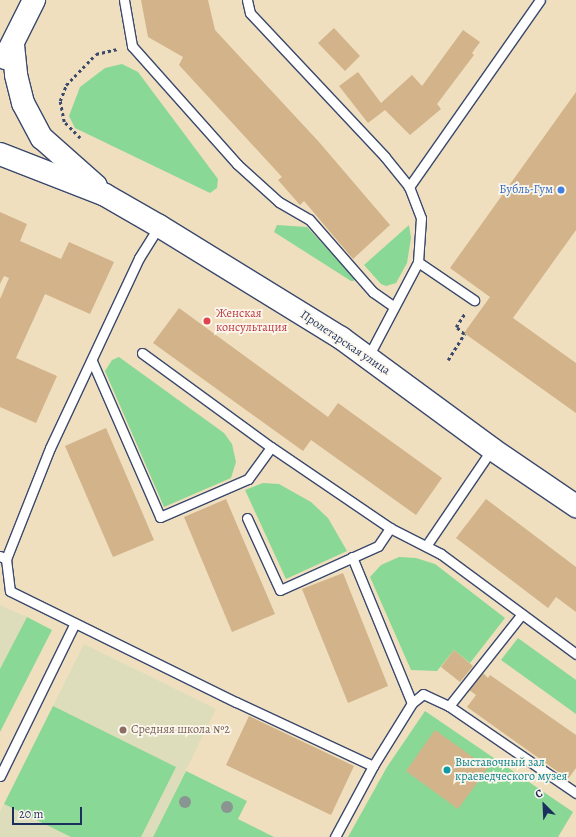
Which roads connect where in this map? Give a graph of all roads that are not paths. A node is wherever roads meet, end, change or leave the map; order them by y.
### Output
1 (34, 0) edge
2 (124, 0) edge
3 (247, 0) edge
4 (540, 0) edge
5 (13, 45) junction
6 (0, 65) edge
7 (0, 154) edge
8 (409, 187) junction
9 (105, 195) junction
10 (158, 226) junction
11 (418, 262) junction
12 (474, 300) road end
13 (394, 306) junction
14 (142, 353) dead end
15 (368, 357) junction
16 (92, 361) junction
17 (271, 447) junction
18 (492, 449) junction
19 (576, 506) edge
20 (247, 518) dead end
21 (390, 528) junction
22 (426, 546) junction
23 (352, 557) junction
24 (3, 558) edge
25 (522, 614) junction
26 (75, 623) junction
27 (576, 654) edge
28 (412, 703) junction
29 (449, 706) junction
30 (373, 766) junction
31 (0, 776) edge
32 (576, 793) edge
33 (335, 837) edge

1 - 5 street
2 - 13 lane
3 - 8 lane
4 - 8 lane
5 - 6 street
5 - 9 street, Пролетарская улица
7 - 9 street, Пролетарская улица
8 - 11 lane
9 - 10 street, Пролетарская улица
10 - 15 street, Пролетарская улица
10 - 16 lane
11 - 12 lane
11 - 13 lane
13 - 15 lane
14 - 17 lane
15 - 18 street, Пролетарская улица
16 - 17 lane
16 - 24 lane
17 - 21 lane
18 - 19 street, Пролетарская улица
18 - 22 lane
20 - 23 lane
21 - 22 lane
21 - 23 lane
22 - 25 lane
23 - 28 lane
24 - 26 lane
25 - 27 lane
25 - 29 lane
26 - 30 lane
26 - 31 lane
28 - 29 lane
28 - 30 lane
29 - 32 lane
30 - 33 lane

